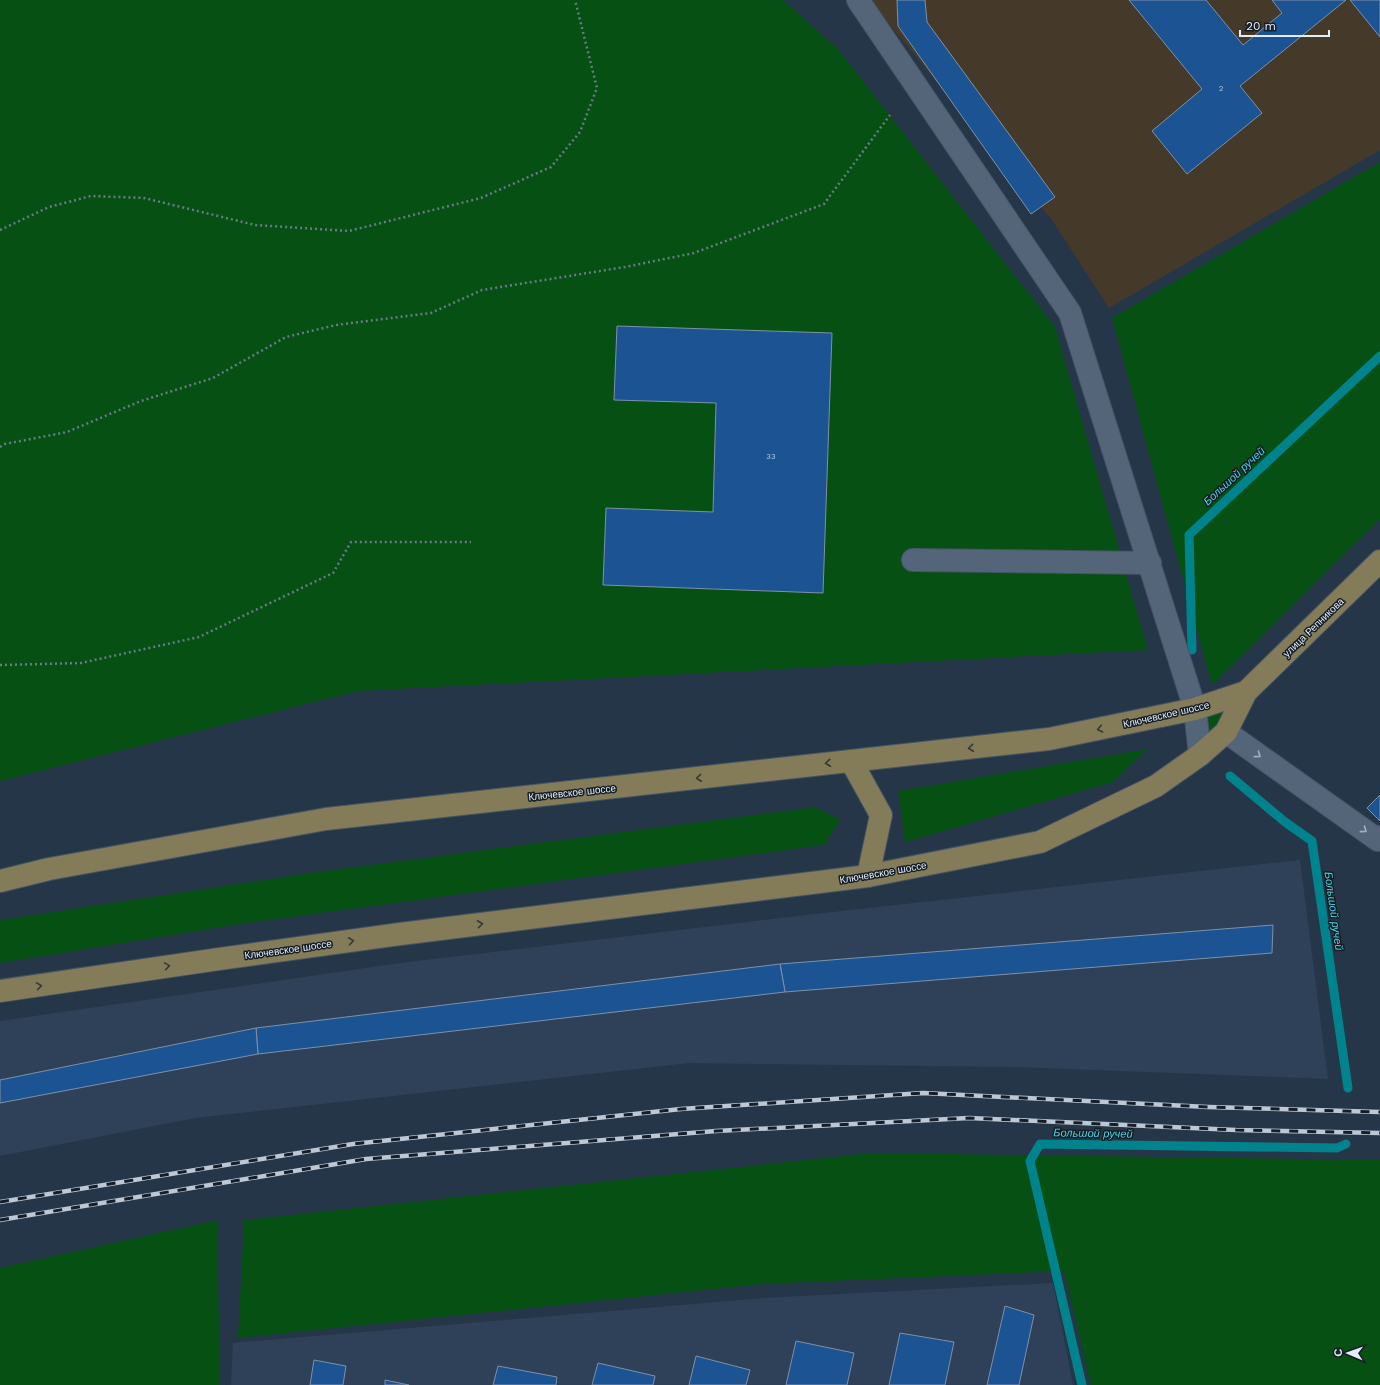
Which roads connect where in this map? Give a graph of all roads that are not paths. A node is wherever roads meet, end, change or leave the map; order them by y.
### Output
1 (858, 0) edge
2 (913, 560) dead end
3 (1380, 561) edge
4 (1150, 563) junction
5 (1246, 692) junction
6 (1195, 709) junction
7 (1226, 732) junction
8 (1200, 755) junction
9 (851, 760) junction
10 (1380, 838) edge
11 (868, 876) junction
12 (0, 881) edge
13 (0, 992) edge

1 - 4 lane
2 - 4 lane
3 - 5 main road, улица Репникова
4 - 6 lane
5 - 6 main road, Ключевское шоссе
5 - 7 main road, Ключевское шоссе
6 - 8 lane
6 -> 9 main road, Ключевское шоссе
7 - 8 main road, Ключевское шоссе
7 -> 10 lane
8 - 11 main road, Ключевское шоссе
9 - 11 main road
9 -> 12 main road, Ключевское шоссе
13 -> 11 main road, Ключевское шоссе

